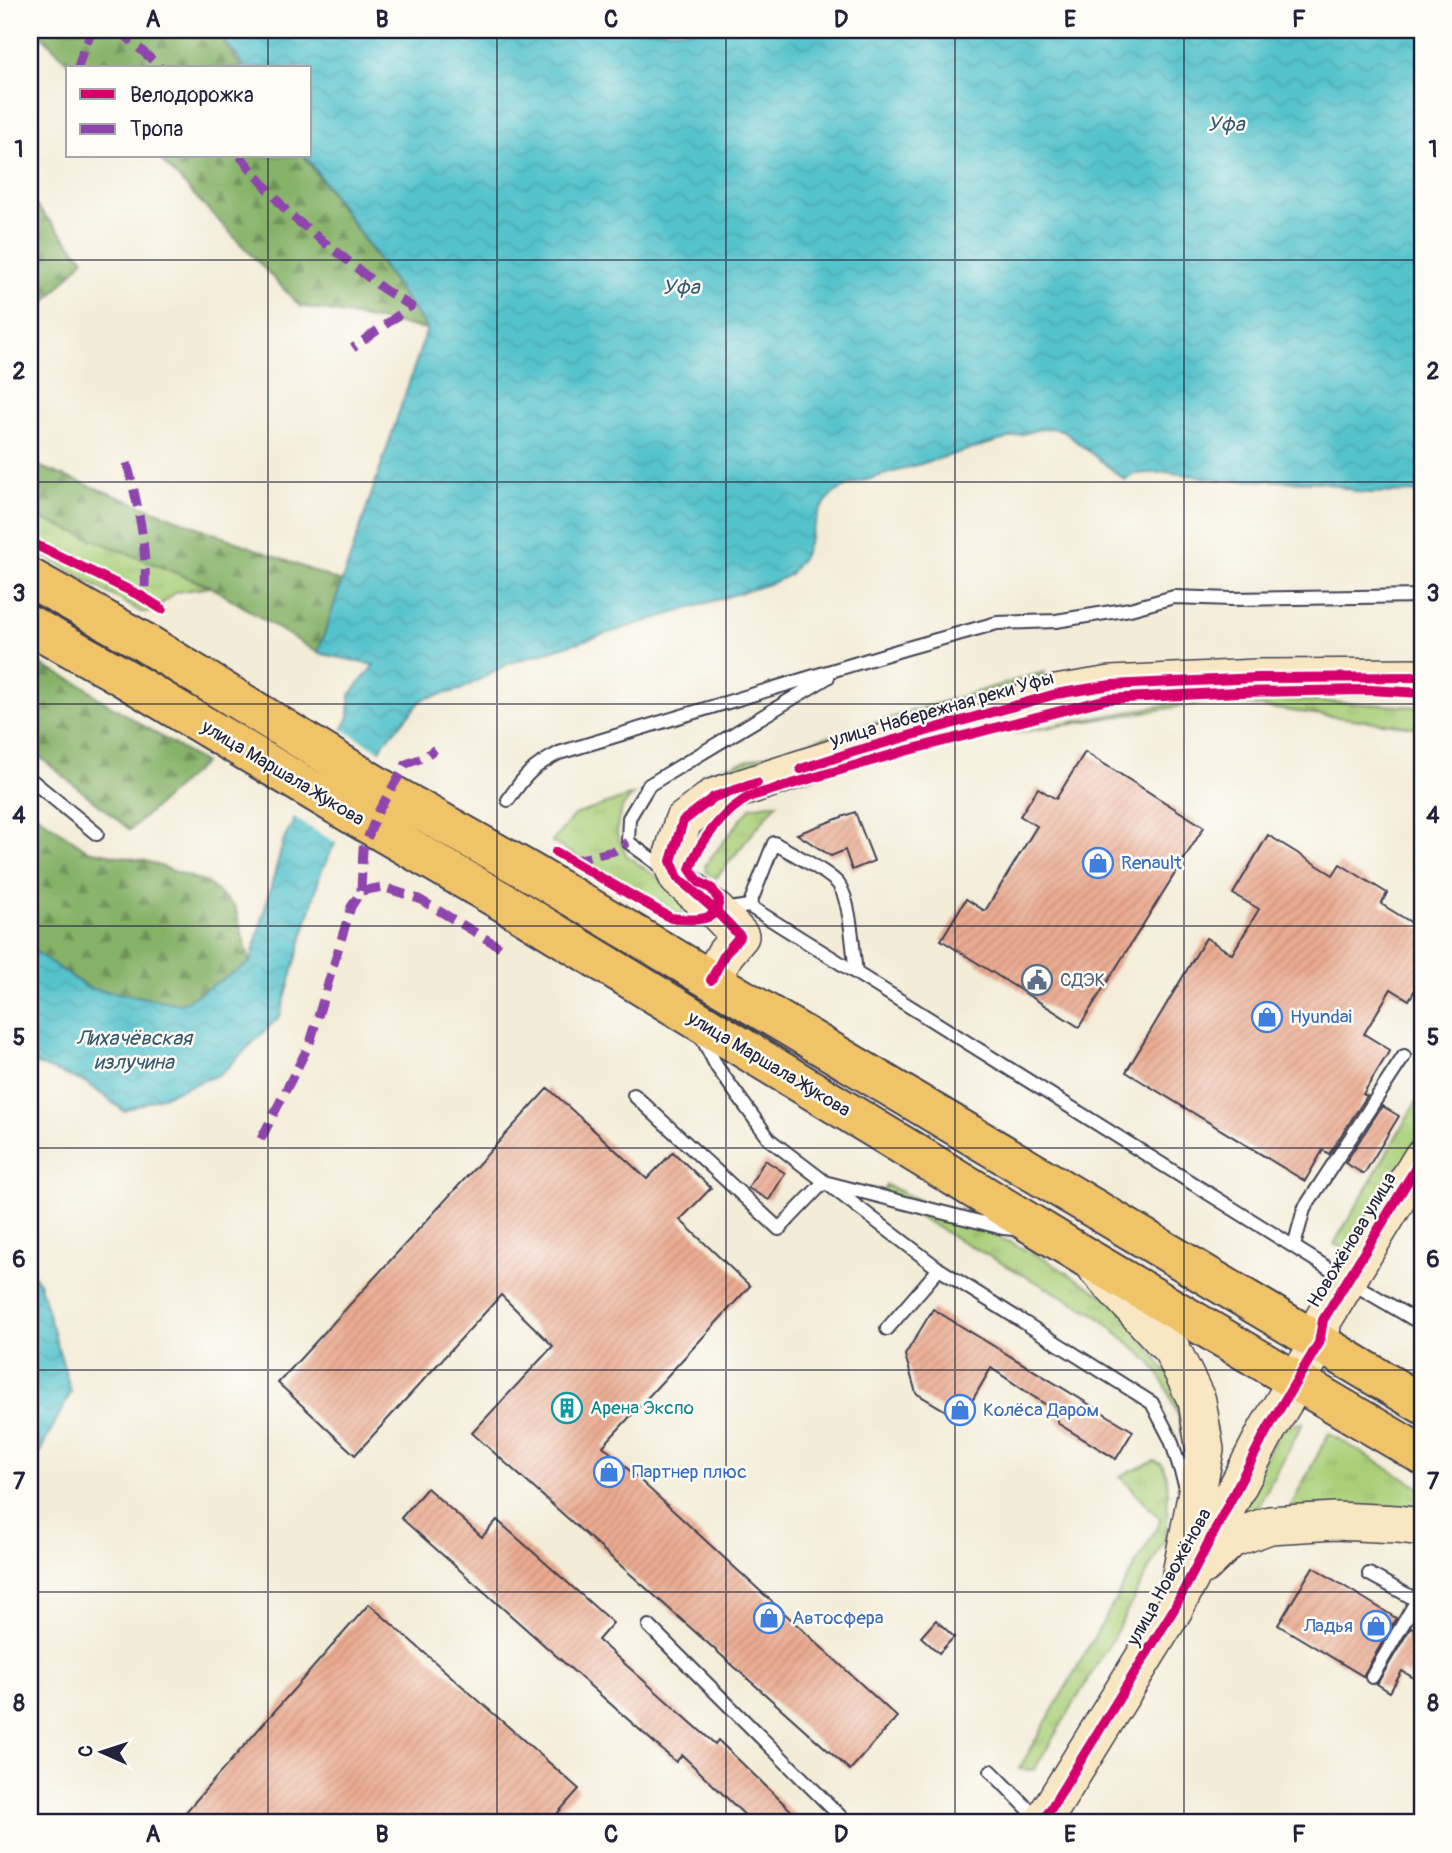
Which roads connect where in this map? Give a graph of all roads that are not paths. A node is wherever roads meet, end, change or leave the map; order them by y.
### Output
1 (30, 578) edge
2 (1422, 596) edge
3 (30, 625) edge
4 (847, 666) junction
5 (1422, 677) edge
6 (30, 779) edge
7 (508, 800) dead end
8 (97, 834) dead end
9 (678, 878) junction
10 (733, 908) junction
11 (856, 973) junction
12 (711, 979) junction
13 (690, 1016) junction
14 (1404, 1056) dead end
15 (634, 1094) dead end
16 (1422, 1158) edge
17 (824, 1181) junction
18 (1043, 1231) junction
19 (1294, 1246) junction
20 (1087, 1258) junction
21 (939, 1269) junction
22 (1347, 1280) junction
23 (1422, 1324) edge
24 (887, 1329) dead end
25 (1319, 1343) junction
26 (1296, 1382) junction
27 (1422, 1404) edge
28 (1422, 1455) edge
29 (1194, 1498) junction
30 (1422, 1527) edge
31 (1369, 1574) dead end
32 (1419, 1602) edge
33 (1174, 1609) junction
34 (649, 1626) dead end
35 (1372, 1677) dead end
36 (991, 1771) dead end
37 (847, 1823) edge
38 (1042, 1823) edge

1 - 12 main road, улица Маршала Жукова
2 - 4 lane
3 - 13 main road, улица Маршала Жукова
4 - 7 lane
4 - 9 lane
5 - 9 street, улица Набережная реки Уфы
6 - 8 lane
9 - 10 street
10 - 11 lane
10 - 11 lane
10 - 12 street
11 - 19 lane
12 - 25 main road, улица Маршала Жукова
13 - 17 lane
13 - 18 main road, улица Маршала Жукова
14 - 19 lane
15 - 17 lane
16 - 22 street, Новожёнова улица
17 - 18 lane
17 - 21 lane
18 - 20 main road, улица Маршала Жукова
19 - 22 lane
20 - 26 main road, улица Маршала Жукова
20 - 29 street
21 - 24 lane
21 - 29 lane
22 - 23 lane
22 - 25 street, Новожёнова улица
25 - 26 street, улица Новожёнова
25 - 27 main road, улица Маршала Жукова
26 - 28 main road, улица Маршала Жукова
26 - 33 street, улица Новожёнова
29 - 33 street
30 - 33 street
31 - 32 lane
32 - 35 lane
33 - 38 street, улица Новожёнова
34 - 37 lane
36 - 38 lane

